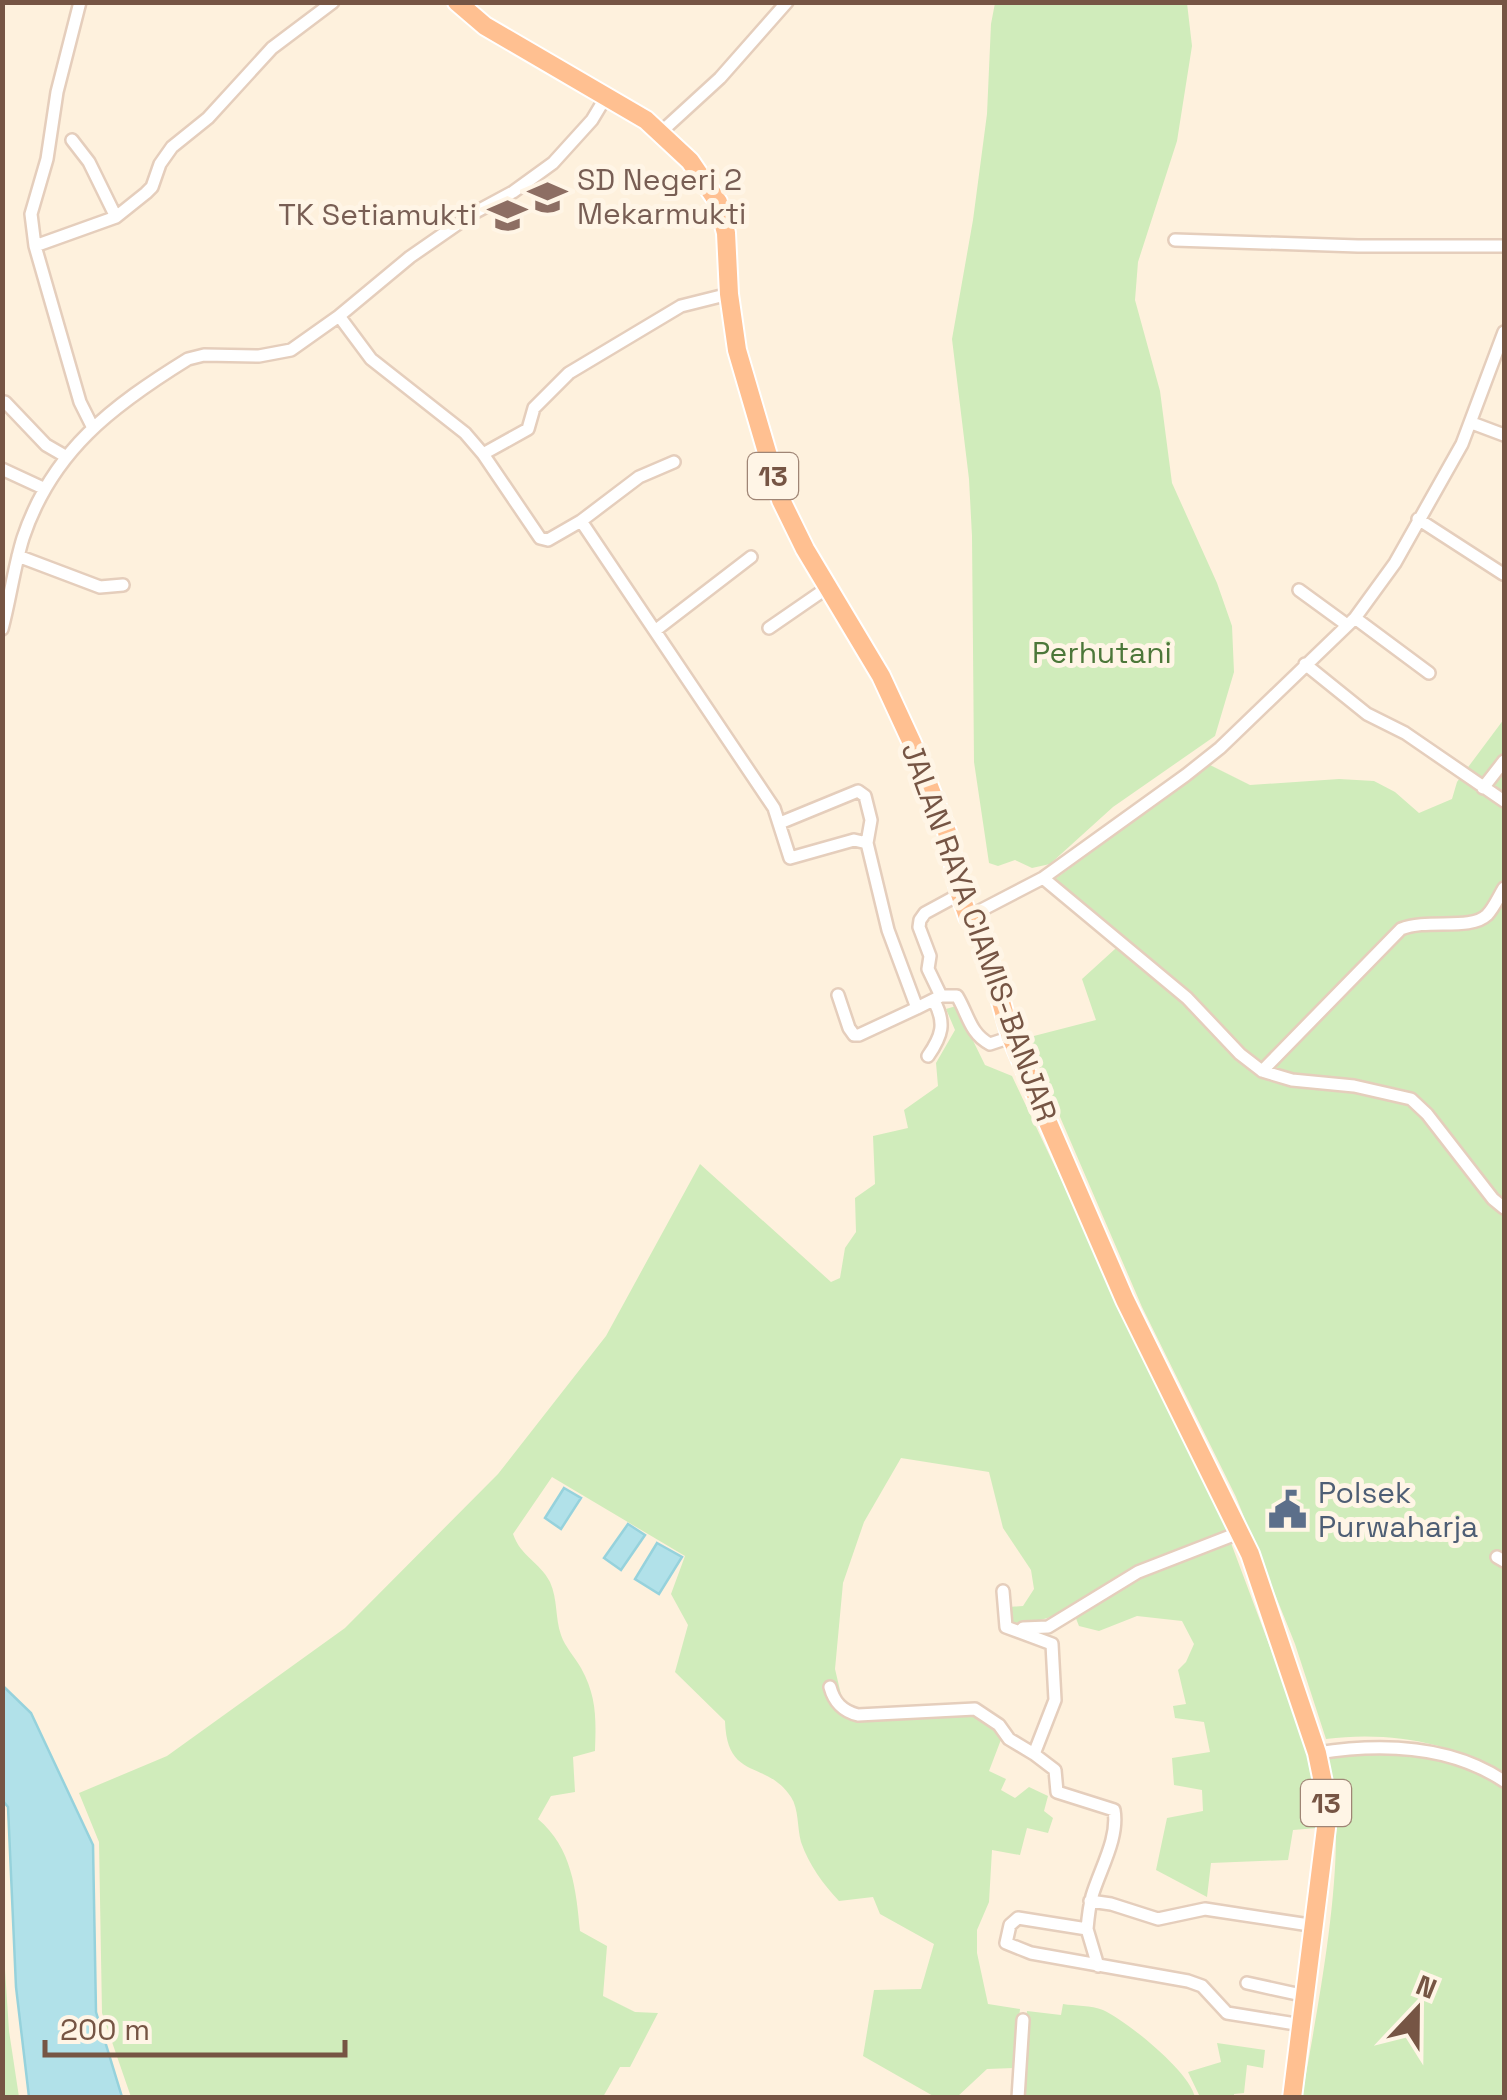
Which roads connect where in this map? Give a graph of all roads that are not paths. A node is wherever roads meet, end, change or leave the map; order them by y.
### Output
1 (80, 2) edge
2 (333, 2) edge
3 (457, 2) edge
4 (787, 2) edge
5 (607, 95) junction
6 (661, 132) junction
7 (72, 140) dead end
8 (116, 217) junction
9 (1176, 240) dead end
10 (35, 246) junction
11 (1504, 246) edge
12 (729, 294) junction
13 (339, 316) junction
14 (1504, 332) edge
15 (5, 402) dead end
16 (1472, 423) junction
17 (92, 426) junction
18 (1504, 434) edge
19 (483, 454) junction
20 (65, 456) junction
21 (674, 462) dead end
22 (2, 469) edge
23 (43, 488) junction
24 (1418, 519) junction
25 (581, 520) junction
26 (18, 556) junction
27 (751, 557) dead end
28 (1502, 574) edge
29 (122, 585) dead end
30 (827, 588) junction
31 (1299, 590) dead end
32 (1351, 622) junction
33 (769, 628) dead end
34 (2, 629) edge
35 (656, 630) junction
36 (1305, 664) junction
37 (1429, 672) dead end
38 (1504, 760) edge
39 (1483, 788) junction
40 (1504, 801) edge
41 (780, 823) junction
42 (867, 843) junction
43 (1043, 878) junction
44 (1504, 888) edge
45 (960, 894) junction
46 (968, 916) junction
47 (838, 995) dead end
48 (938, 998) junction
49 (917, 1008) junction
50 (1011, 1038) junction
51 (928, 1056) dead end
52 (1262, 1070) junction
53 (1504, 1208) edge
54 (1241, 1532) junction
55 (1003, 1591) dead end
56 (1006, 1627) junction
57 (830, 1686) dead end
58 (1317, 1753) junction
59 (1034, 1754) junction
60 (1504, 1781) edge
61 (1090, 1902) junction
62 (1316, 1926) junction
63 (1087, 1929) junction
64 (1098, 1966) junction
65 (1247, 1983) dead end
66 (1306, 1996) junction
67 (1022, 2020) dead end
68 (1302, 2026) junction
69 (1018, 2098) edge
70 (1292, 2098) edge

1 - 10 street
2 - 8 street
3 - 5 highway, JALAN RAYA CIAMIS-BANJAR / 13
4 - 6 street
5 - 6 highway, JALAN RAYA CIAMIS-BANJAR / 13
5 - 13 street
6 - 12 highway, JALAN RAYA CIAMIS-BANJAR / 13
7 - 8 street
8 - 10 street
9 - 11 street
10 - 17 street
12 - 19 street
12 - 30 highway, JALAN RAYA CIAMIS-BANJAR / 13
13 - 17 street
13 - 19 street
14 - 16 street
15 - 20 street
16 - 18 street
16 - 24 street
17 - 20 street
19 - 25 street
20 - 23 street
21 - 25 street
22 - 23 street
23 - 26 street
24 - 28 street
24 - 32 street
25 - 35 street
26 - 29 street
26 - 34 street
27 - 35 street
30 - 33 street
30 - 45 highway, JALAN RAYA CIAMIS-BANJAR / 13
31 - 32 street
32 - 36 street
32 - 37 street
35 - 41 street
36 - 39 street
36 - 43 street
38 - 39 street
39 - 40 street
41 - 42 street
41 - 42 street
42 - 49 street
43 - 46 street
43 - 52 street
44 - 52 street
45 - 46 highway, JALAN RAYA CIAMIS-BANJAR / 13
45 - 48 street
46 - 50 highway, JALAN RAYA CIAMIS-BANJAR / 13
47 - 49 street
48 - 49 street
48 - 50 street
48 - 51 street
50 - 54 highway, JALAN RAYA CIAMIS-BANJAR / 13
52 - 53 street
54 - 56 street
54 - 58 highway, JALAN RAYA CIAMIS-BANJAR / 13
55 - 56 street
56 - 59 street
57 - 59 street
58 - 60 street
58 - 62 highway, JALAN RAYA CIAMIS-BANJAR / 13
59 - 61 street
61 - 62 street
61 - 63 street
62 - 66 highway, JALAN RAYA CIAMIS-BANJAR / 13
63 - 64 street
63 - 64 street
64 - 68 street
65 - 66 street
66 - 68 highway, JALAN RAYA CIAMIS-BANJAR / 13
67 - 69 street
68 - 70 highway, JALAN RAYA CIAMIS-BANJAR / 13

